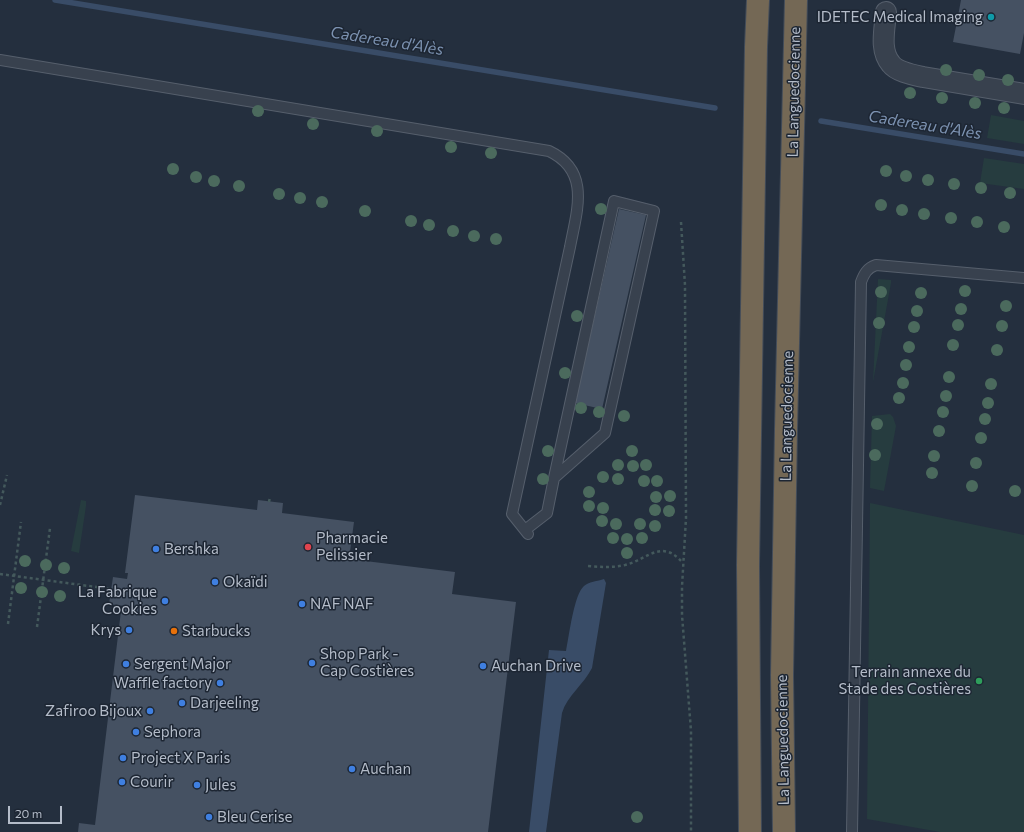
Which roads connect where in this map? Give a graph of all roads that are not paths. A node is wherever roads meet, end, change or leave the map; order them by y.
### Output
1 (758, 0) edge
2 (796, 0) edge
3 (886, 12) dead end
4 (0, 60) edge
5 (1024, 94) edge
6 (1024, 278) edge
7 (554, 478) junction
8 (750, 832) edge
9 (784, 832) edge
10 (852, 832) edge

1 - 8 highway
2 - 9 highway, La Languedocienne
3 - 5 street
4 - 7 lane
6 - 10 lane
7 - 7 lane

